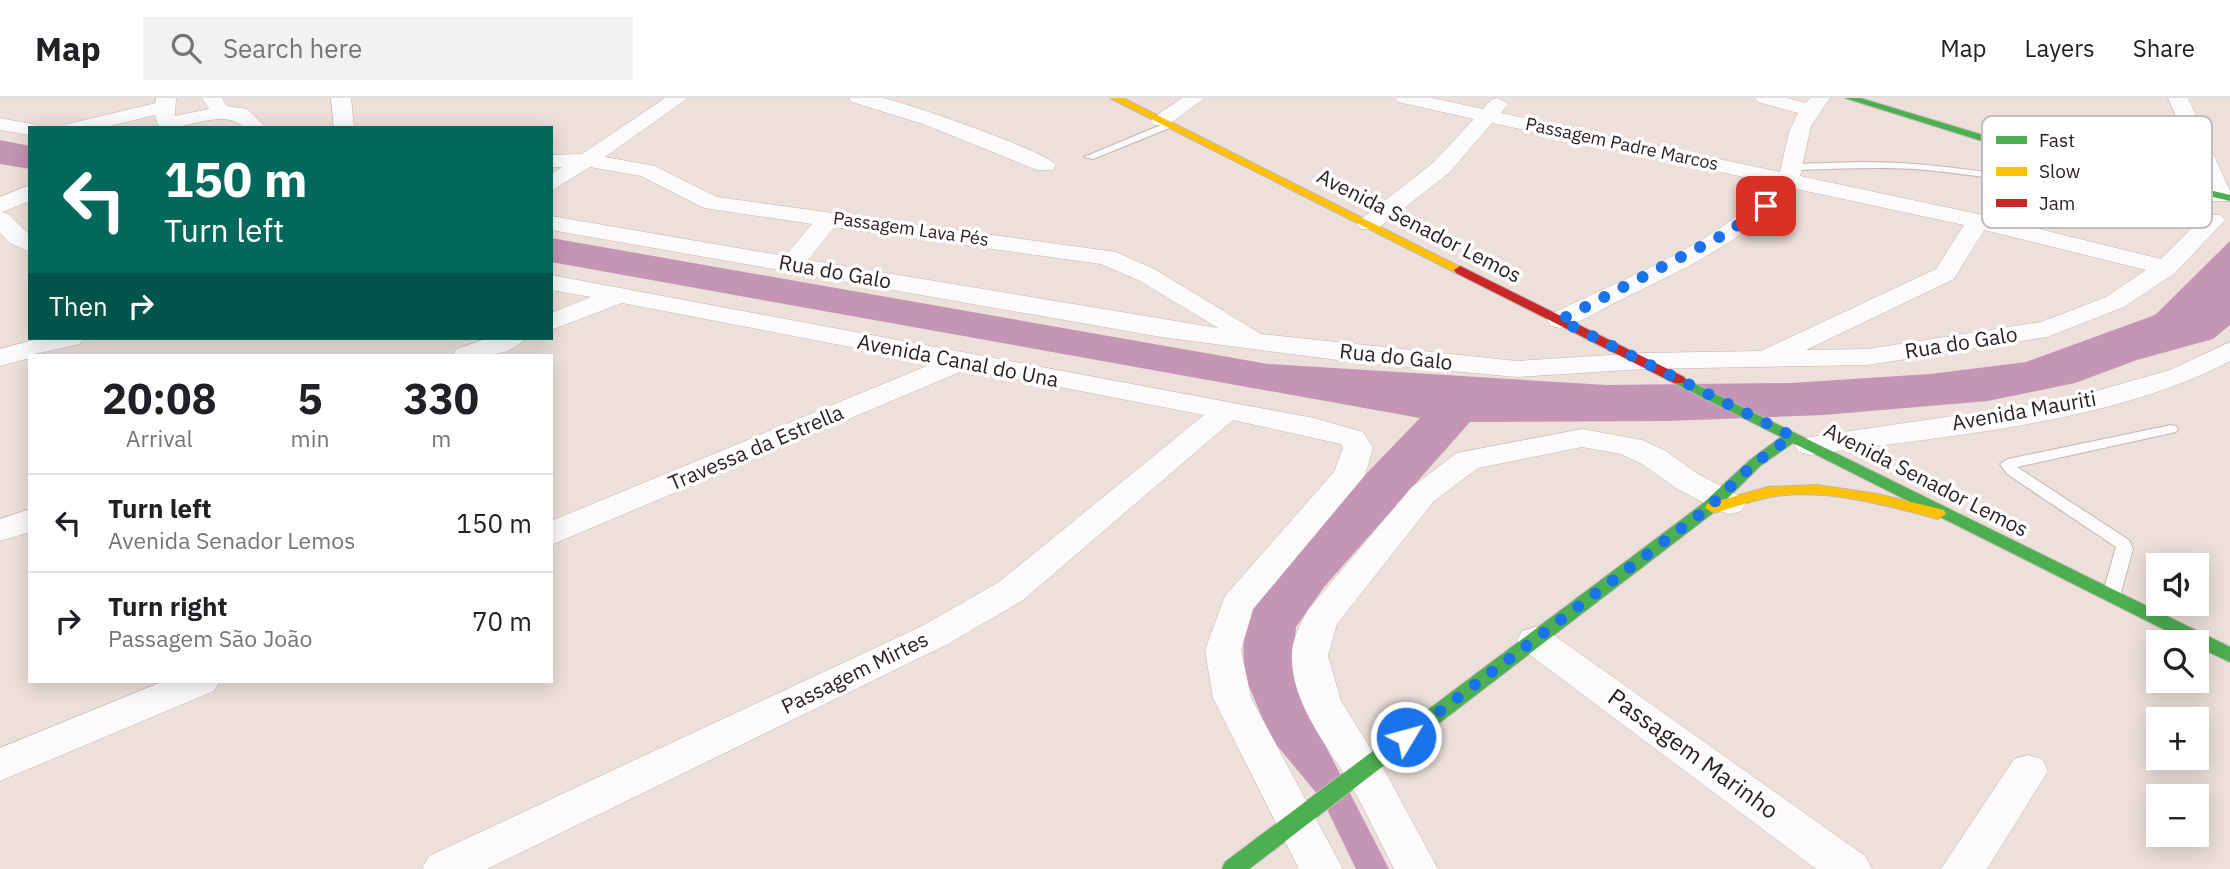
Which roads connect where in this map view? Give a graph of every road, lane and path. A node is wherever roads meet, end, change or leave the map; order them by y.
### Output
1 (341, 98) edge
2 (678, 98) edge
3 (859, 98) edge
4 (1115, 98) edge
5 (1195, 98) edge
6 (1405, 98) edge
7 (1503, 98) edge
8 (1765, 98) edge
9 (1850, 98) edge
10 (2175, 98) edge
11 (217, 104) edge
12 (1814, 104) edge
13 (168, 114) edge
14 (1487, 116) junction
15 (2184, 116) edge
16 (1165, 123) junction
17 (0, 124) edge
18 (88, 126) edge
19 (256, 126) edge
20 (344, 126) edge
21 (28, 129) edge
22 (1982, 138) edge
23 (1088, 157) dead end
24 (584, 160) junction
25 (553, 161) edge
26 (1045, 165) dead end
27 (2212, 171) edge
28 (1790, 173) junction
29 (1982, 175) edge
30 (0, 181) edge
31 (553, 183) edge
32 (28, 186) edge
33 (28, 193) edge
34 (2225, 197) edge
35 (0, 206) edge
36 (829, 218) junction
37 (0, 219) edge
38 (1978, 221) junction
39 (1982, 222) edge
40 (553, 223) edge
41 (1369, 224) junction
42 (2006, 228) edge
43 (2205, 228) edge
44 (28, 244) edge
45 (791, 265) junction
46 (2166, 268) junction
47 (553, 282) edge
48 (620, 295) junction
49 (1560, 320) junction
50 (553, 321) edge
51 (63, 340) edge
52 (507, 340) edge
53 (1258, 341) junction
54 (2230, 350) edge
55 (470, 354) edge
56 (0, 358) edge
57 (1764, 360) junction
58 (1643, 361) junction
59 (961, 362) junction
60 (1225, 412) junction
61 (2171, 429) dead end
62 (1801, 441) junction
63 (1719, 504) junction
64 (1951, 517) junction
65 (28, 521) edge
66 (0, 530) edge
67 (553, 533) edge
68 (2111, 596) junction
69 (1535, 640) junction
70 (2230, 655) edge
71 (196, 683) edge
72 (0, 765) edge
73 (2028, 771) dead end
74 (1360, 773) junction
75 (1310, 811) junction
76 (444, 869) edge
77 (1233, 869) edge
78 (1321, 869) edge
79 (1416, 869) edge
80 (1850, 869) edge
81 (1964, 869) edge

1 - 20 street
2 - 24 street
3 - 26 street
4 - 16 main road, Avenida Senador Lemos
5 - 16 street
6 - 14 street, Passagem Padre Marcos
7 - 14 street
8 - 12 street
9 - 22 main road
10 - 15 street
11 - 13 street
11 - 19 street
12 - 28 street
13 - 18 street
14 - 28 street, Passagem Padre Marcos
14 - 41 street
16 - 23 lane
16 - 41 main road, Avenida Senador Lemos
17 - 21 street
24 - 25 street, Passagem Lava Pés
24 - 31 street
24 - 36 street, Passagem Lava Pés
27 - 34 street
28 - 29 lane
28 - 38 street, Passagem Padre Marcos
28 - 49 street
30 - 32 street
33 - 35 street
36 - 45 street
36 - 53 street, Passagem Lava Pés
37 - 44 street
38 - 39 street, Passagem Padre Marcos
38 - 57 street
40 - 45 street, Rua do Galo
41 - 49 main road, Avenida Senador Lemos
42 - 46 street, Passagem Padre Marcos
43 - 46 street, Rua do Galo
45 - 53 street, Rua do Galo
46 - 57 street, Rua do Galo
47 - 48 street, Avenida Canal do Una
48 - 50 street
48 - 59 street, Avenida Canal do Una
49 - 58 main road, Avenida Senador Lemos
51 - 56 street
52 - 55 street
53 - 58 street, Rua do Galo
54 - 62 street, Avenida Mauriti
57 - 58 street, Rua do Galo
58 - 62 main road, Avenida Senador Lemos
59 - 60 street, Avenida Canal do Una
59 - 67 street, Travessa da Estrella
60 - 75 street, Avenida Canal do Una
60 - 76 street, Passagem Mirtes
61 - 68 lane
62 - 63 main road
62 - 64 main road, Avenida Senador Lemos
63 - 64 main road
63 - 69 main road
63 - 74 street
64 - 68 main road, Avenida Senador Lemos
65 - 66 street
68 - 70 main road, Avenida Senador Lemos
69 - 74 main road
69 - 80 street, Passagem Marinho
71 - 72 street
73 - 81 street
74 - 75 main road
74 - 79 street
75 - 77 main road
75 - 78 street

